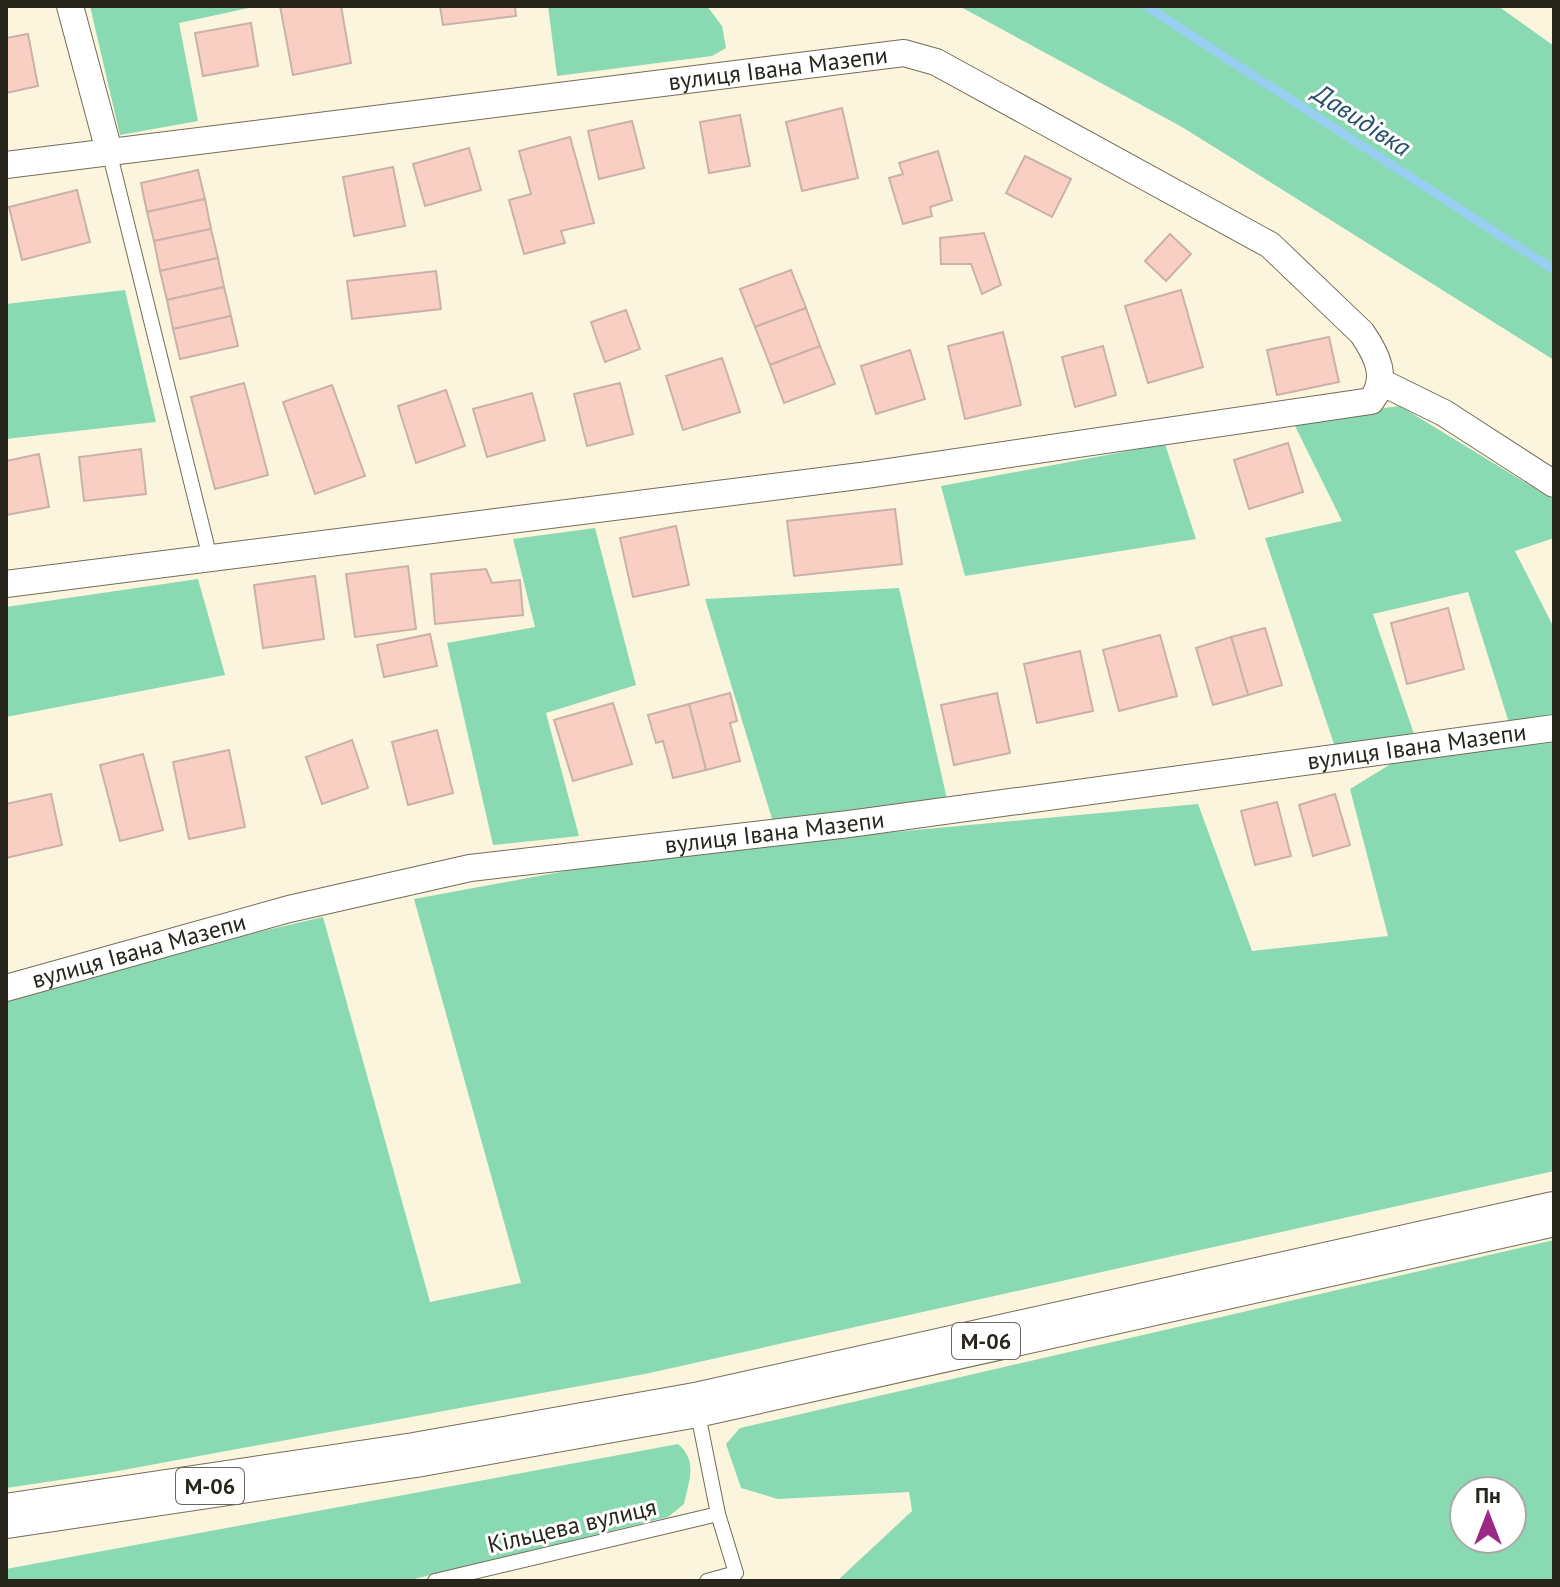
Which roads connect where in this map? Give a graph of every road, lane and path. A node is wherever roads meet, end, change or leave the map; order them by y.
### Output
1 (70, 6) edge
2 (109, 151) junction
3 (6, 165) edge
4 (1381, 382) junction
5 (1554, 484) edge
6 (210, 558) junction
7 (6, 584) edge
8 (1554, 728) edge
9 (6, 988) edge
10 (1554, 1214) edge
11 (696, 1405) junction
12 (718, 1514) junction
13 (6, 1516) edge
14 (435, 1581) edge
15 (707, 1581) edge

1 - 2 street
2 - 3 street, вулиця Івана Мазепи
2 - 4 street, вулиця Івана Мазепи
2 - 6 lane
4 - 5 street
4 - 6 street
6 - 7 street
8 - 9 street, вулиця Івана Мазепи
10 - 11 highway, М-06
11 - 12 lane
11 - 13 highway, М-06
12 - 14 lane, Кільцева вулиця
12 - 15 lane

